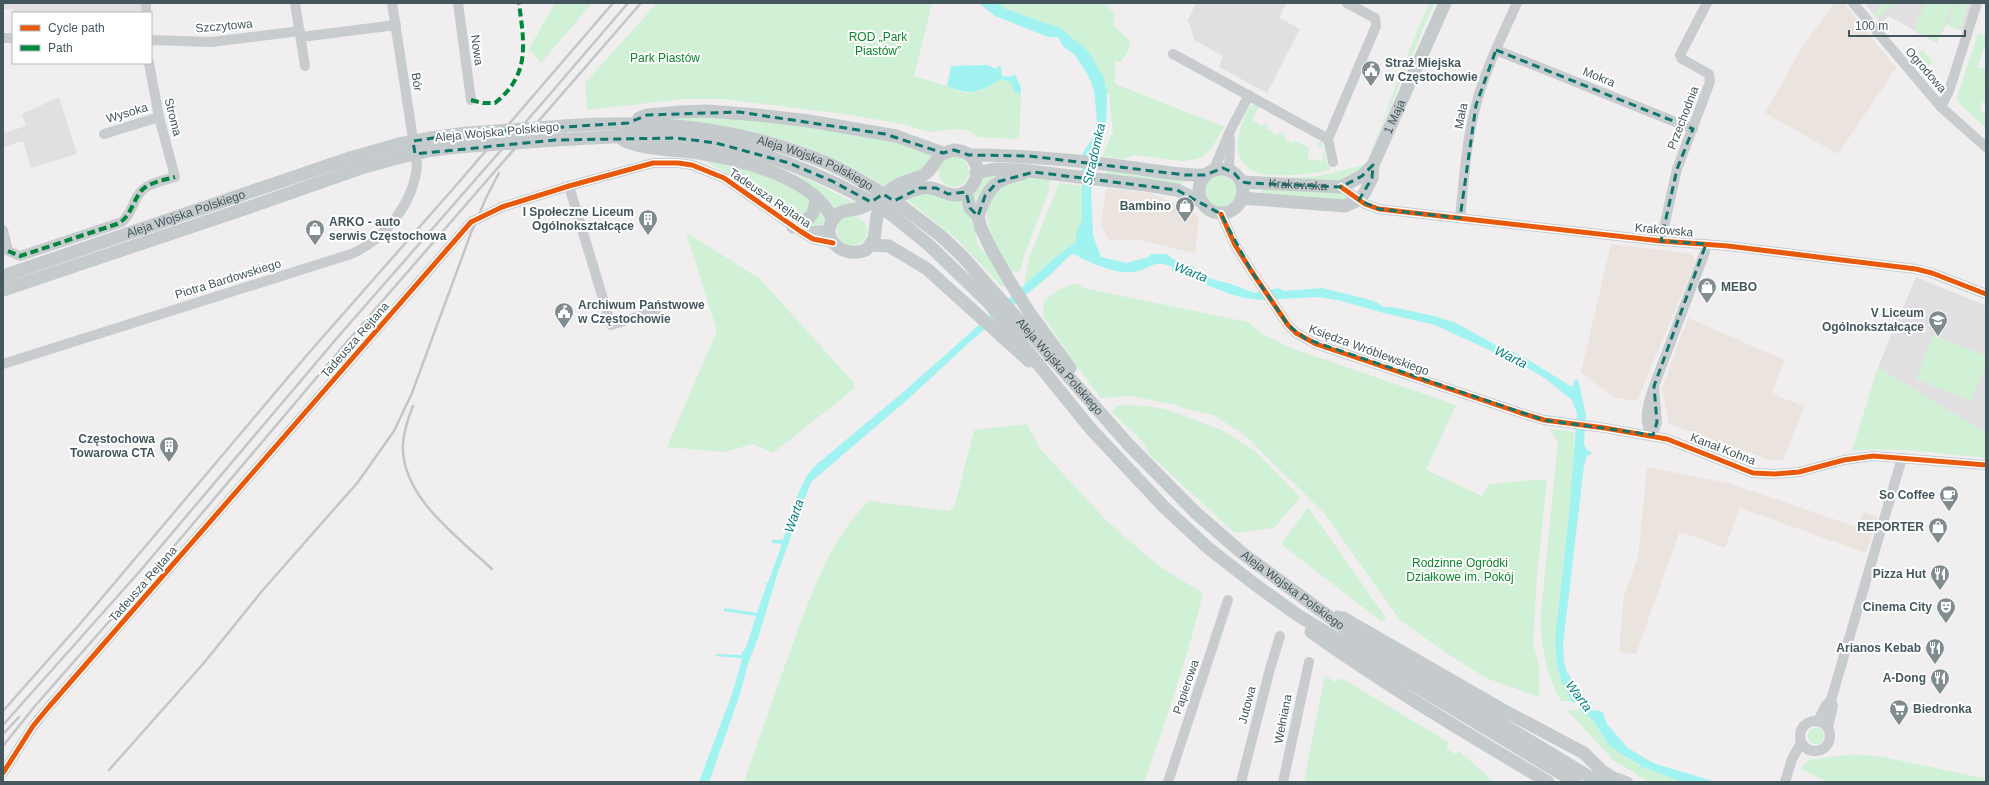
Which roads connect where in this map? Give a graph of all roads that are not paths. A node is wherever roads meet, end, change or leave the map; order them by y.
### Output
1 (295, 3) edge
2 (392, 3) edge
3 (458, 3) edge
4 (1347, 3) edge
5 (1445, 3) edge
6 (1517, 3) edge
7 (1707, 3) edge
8 (1853, 3) edge
9 (1977, 3) edge
10 (396, 25) junction
11 (300, 34) junction
12 (152, 40) edge
13 (1496, 50) junction
14 (1173, 54) dead end
15 (149, 64) edge
16 (306, 66) dead end
17 (1249, 95) junction
18 (471, 100) dead end
19 (1941, 107) junction
20 (159, 117) junction
21 (628, 123) junction
22 (1231, 129) junction
23 (1693, 129) junction
24 (104, 134) dead end
25 (616, 137) junction
26 (1328, 139) junction
27 (432, 144) junction
28 (1986, 147) edge
29 (400, 150) junction
30 (943, 152) junction
31 (969, 155) junction
32 (1333, 162) dead end
33 (417, 165) joint
34 (1373, 165) junction
35 (1229, 170) junction
36 (1034, 172) junction
37 (1210, 172) junction
38 (976, 173) junction
39 (1242, 182) junction
40 (570, 186) junction
41 (1341, 188) junction
42 (966, 192) junction
43 (816, 198) junction
44 (1242, 198) junction
45 (1360, 199) junction
46 (1202, 202) junction
47 (1221, 214) junction
48 (978, 216) junction
49 (1460, 218) junction
50 (832, 225) junction
51 (793, 227) junction
52 (3, 230) edge
53 (808, 234) junction
54 (1661, 241) junction
55 (833, 243) junction
56 (1706, 244) junction
57 (871, 245) junction
58 (3, 276) edge
59 (3, 290) edge
60 (1986, 294) edge
61 (993, 298) junction
62 (656, 311) dead end
63 (1013, 323) junction
64 (3, 364) edge
65 (1548, 421) joint
66 (1653, 435) junction
67 (1902, 458) junction
68 (1986, 465) edge
69 (1228, 600) dead end
70 (1326, 615) junction
71 (1299, 616) junction
72 (1280, 636) dead end
73 (1309, 662) dead end
74 (1831, 700) junction
75 (1818, 721) junction
76 (1828, 727) junction
77 (1801, 743) junction
78 (1810, 751) junction
79 (3, 773) edge
80 (1787, 775) edge
81 (1608, 780) edge
82 (1168, 782) edge
83 (1241, 782) edge
84 (1283, 782) edge
85 (1548, 782) edge
86 (1575, 782) edge
87 (1598, 782) edge
88 (1628, 782) edge

1 - 11 street
2 - 10 street, Bór
3 - 18 street, Nowa
4 - 26 street
5 - 34 main road, 1 Maja
6 - 13 street, Mała
7 - 23 street, Przechodnia
8 - 19 street, Ogrodowa
9 - 19 street
10 - 11 street, Szczytowa
10 - 33 street, Bór
11 - 12 street, Szczytowa
11 - 16 street
13 - 23 street, Mokra
13 - 49 street, Mała
14 - 17 street
15 - 20 street, Stroma
17 - 22 street
17 - 26 street
19 - 28 street, Ogrodowa
20 - 24 street, Wysoka
20 - 52 street, Stroma
21 - 27 main road, Aleja Wojska Polskiego, bridge
21 - 30 main road
21 - 61 main road, Aleja Wojska Polskiego, bridge
22 - 35 street
22 - 37 street
23 - 54 street, Przechodnia
25 - 27 main road, Aleja Wojska Polskiego, bridge
25 - 43 main road
25 - 61 main road, Aleja Wojska Polskiego, bridge
26 - 32 street
27 - 29 main road, Aleja Wojska Polskiego, bridge
29 - 58 main road, Aleja Wojska Polskiego
29 - 59 main road, Aleja Wojska Polskiego
30 - 31 main road
30 - 50 main road
31 - 37 main road
31 - 38 main road
33 - 64 street, Piotra Bardowskiego
34 - 41 main road, 1 Maja
34 - 45 main road, 1 Maja
35 - 37 main road
35 - 39 main road
36 - 38 main road
36 - 46 main road
36 - 48 main road
37 - 46 main road
38 - 42 main road
39 - 41 main road, Krakowska
39 - 44 main road
40 - 51 street, Tadeusza Rejtana
40 - 62 street
40 - 79 street, Tadeusza Rejtana
41 - 45 street, Krakowska
42 - 48 main road
42 - 57 main road
43 - 50 main road
43 - 51 main road
44 - 45 main road, Krakowska
44 - 47 main road
45 - 49 street, Krakowska
46 - 47 main road
47 - 65 street, Księdza Wróblewskiego
48 - 63 main road
49 - 54 street, Krakowska
50 - 53 street, Tadeusza Rejtana
50 - 55 main road
51 - 53 street, Tadeusza Rejtana
53 - 55 street, Tadeusza Rejtana
54 - 56 street, Krakowska
55 - 57 main road
56 - 60 street, Krakowska
56 - 66 street, Krakowska
57 - 63 main road
61 - 63 main road, Aleja Wojska Polskiego
63 - 70 main road, Aleja Wojska Polskiego
63 - 71 main road, Aleja Wojska Polskiego
65 - 66 street, Kanał Kohna
66 - 67 street, Kanał Kohna
67 - 68 street, Kanał Kohna
67 - 74 street
69 - 82 street, Papierowa
70 - 81 main road
70 - 87 main road, Aleja Wojska Polskiego
71 - 85 main road
71 - 86 main road, Aleja Wojska Polskiego
72 - 83 street, Jutowa
73 - 84 street, Wełniana
74 - 75 street
74 - 76 street
75 - 76 street
75 - 77 street
76 - 78 street
77 - 78 street
77 - 80 street
78 - 80 street
81 - 88 street

